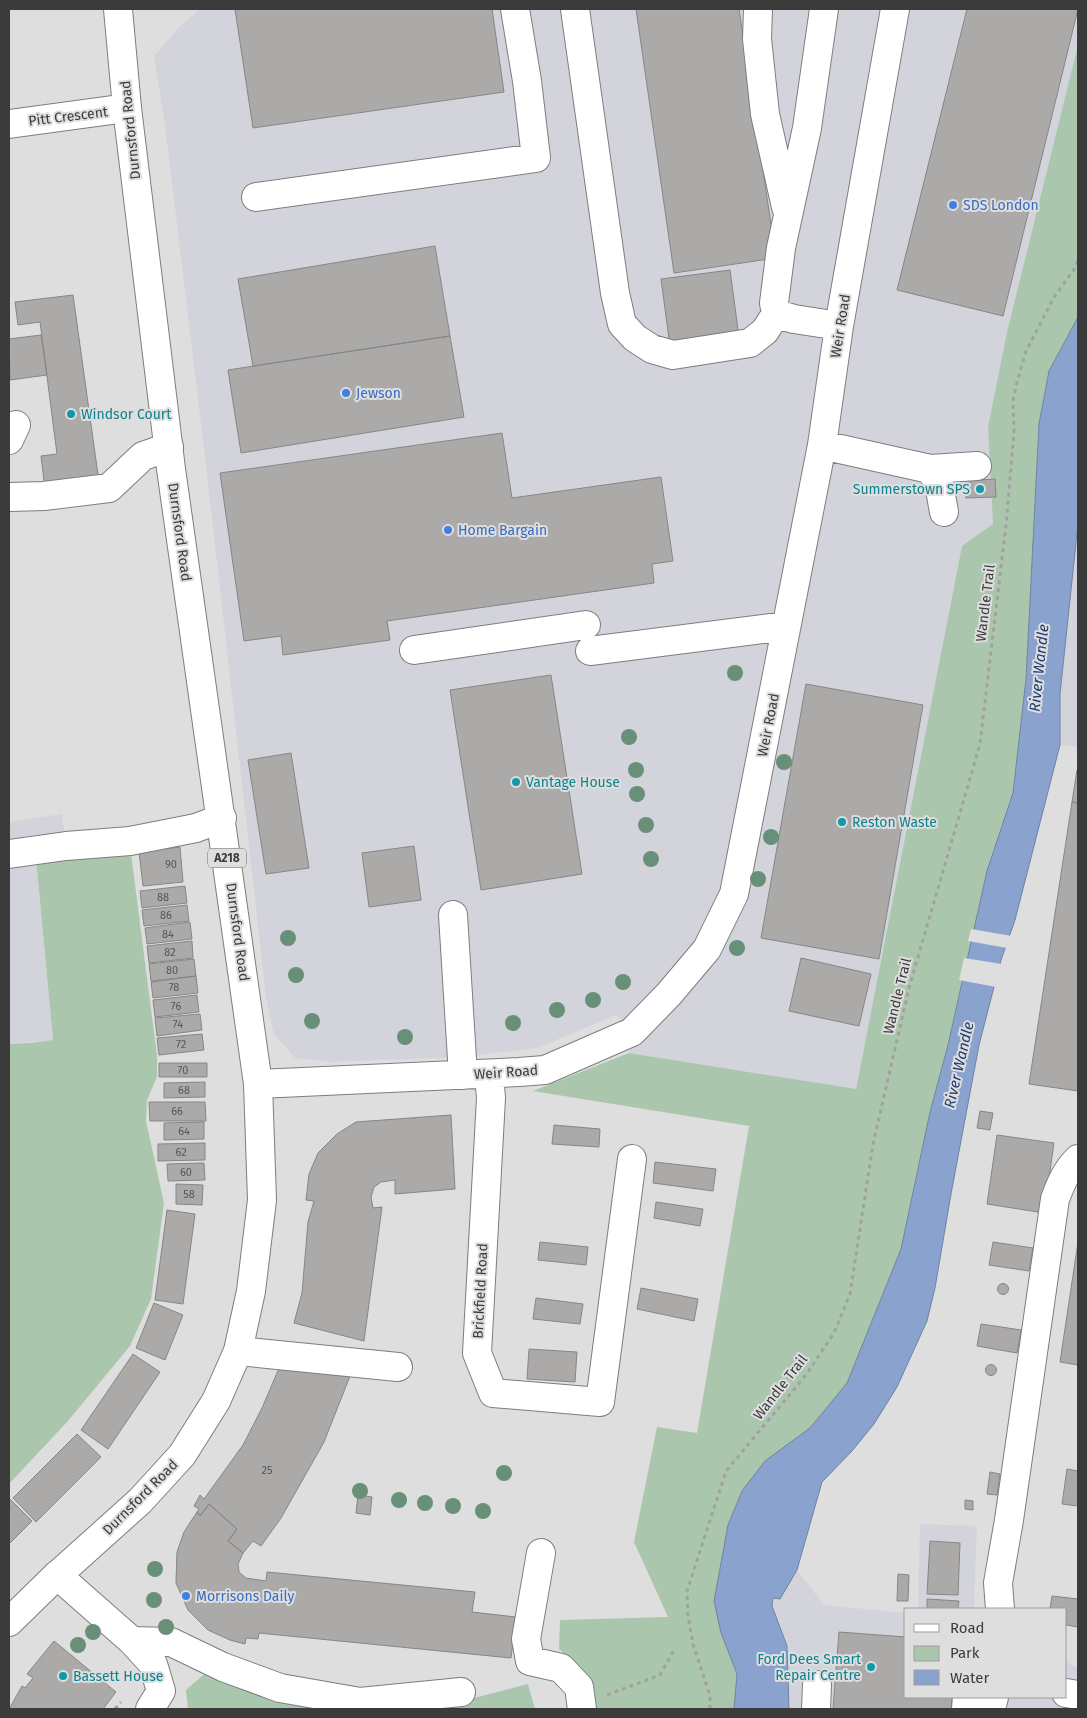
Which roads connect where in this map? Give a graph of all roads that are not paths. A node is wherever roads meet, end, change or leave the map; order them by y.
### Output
1 (118, 9) edge
2 (515, 9) edge
3 (575, 9) edge
4 (758, 9) edge
5 (824, 9) edge
6 (895, 9) edge
7 (127, 108) junction
8 (9, 124) edge
9 (256, 197) dead end
10 (788, 216) junction
11 (776, 314) junction
12 (839, 326) junction
13 (822, 445) junction
14 (169, 447) junction
15 (977, 466) dead end
16 (930, 469) junction
17 (9, 496) edge
18 (944, 512) dead end
19 (786, 626) junction
20 (414, 650) dead end
21 (222, 818) junction
22 (9, 854) edge
23 (453, 914) dead end
24 (476, 1074) junction
25 (258, 1084) junction
26 (632, 1159) dead end
27 (1078, 1159) edge
28 (238, 1351) junction
29 (398, 1367) dead end
30 (541, 1553) dead end
31 (58, 1575) junction
32 (1000, 1608) edge
33 (9, 1622) edge
34 (132, 1641) junction
35 (461, 1692) dead end
36 (581, 1698) edge
37 (150, 1709) edge

1 - 7 main road, Durnsford Road / A218
2 - 9 main road
3 - 11 main road
4 - 10 main road
5 - 10 main road
6 - 12 main road, Weir Road
7 - 8 main road, Pitt Crescent
7 - 14 main road, Durnsford Road / A218
10 - 11 main road
11 - 12 main road
12 - 13 main road, Weir Road
13 - 16 main road
13 - 19 main road, Weir Road
14 - 17 main road
14 - 21 main road, Durnsford Road / A218
15 - 16 main road
16 - 18 main road
19 - 20 main road
19 - 24 main road, Weir Road
21 - 22 main road
21 - 25 main road, Durnsford Road / A218
23 - 24 main road
24 - 25 main road, Weir Road
24 - 26 main road, Brickfield Road
25 - 28 main road, Durnsford Road / A218
27 - 32 main road
28 - 29 main road
28 - 31 main road, Durnsford Road / A218
30 - 36 main road
31 - 33 main road, Durnsford Road / A218
31 - 34 main road
34 - 35 main road
34 - 37 main road

